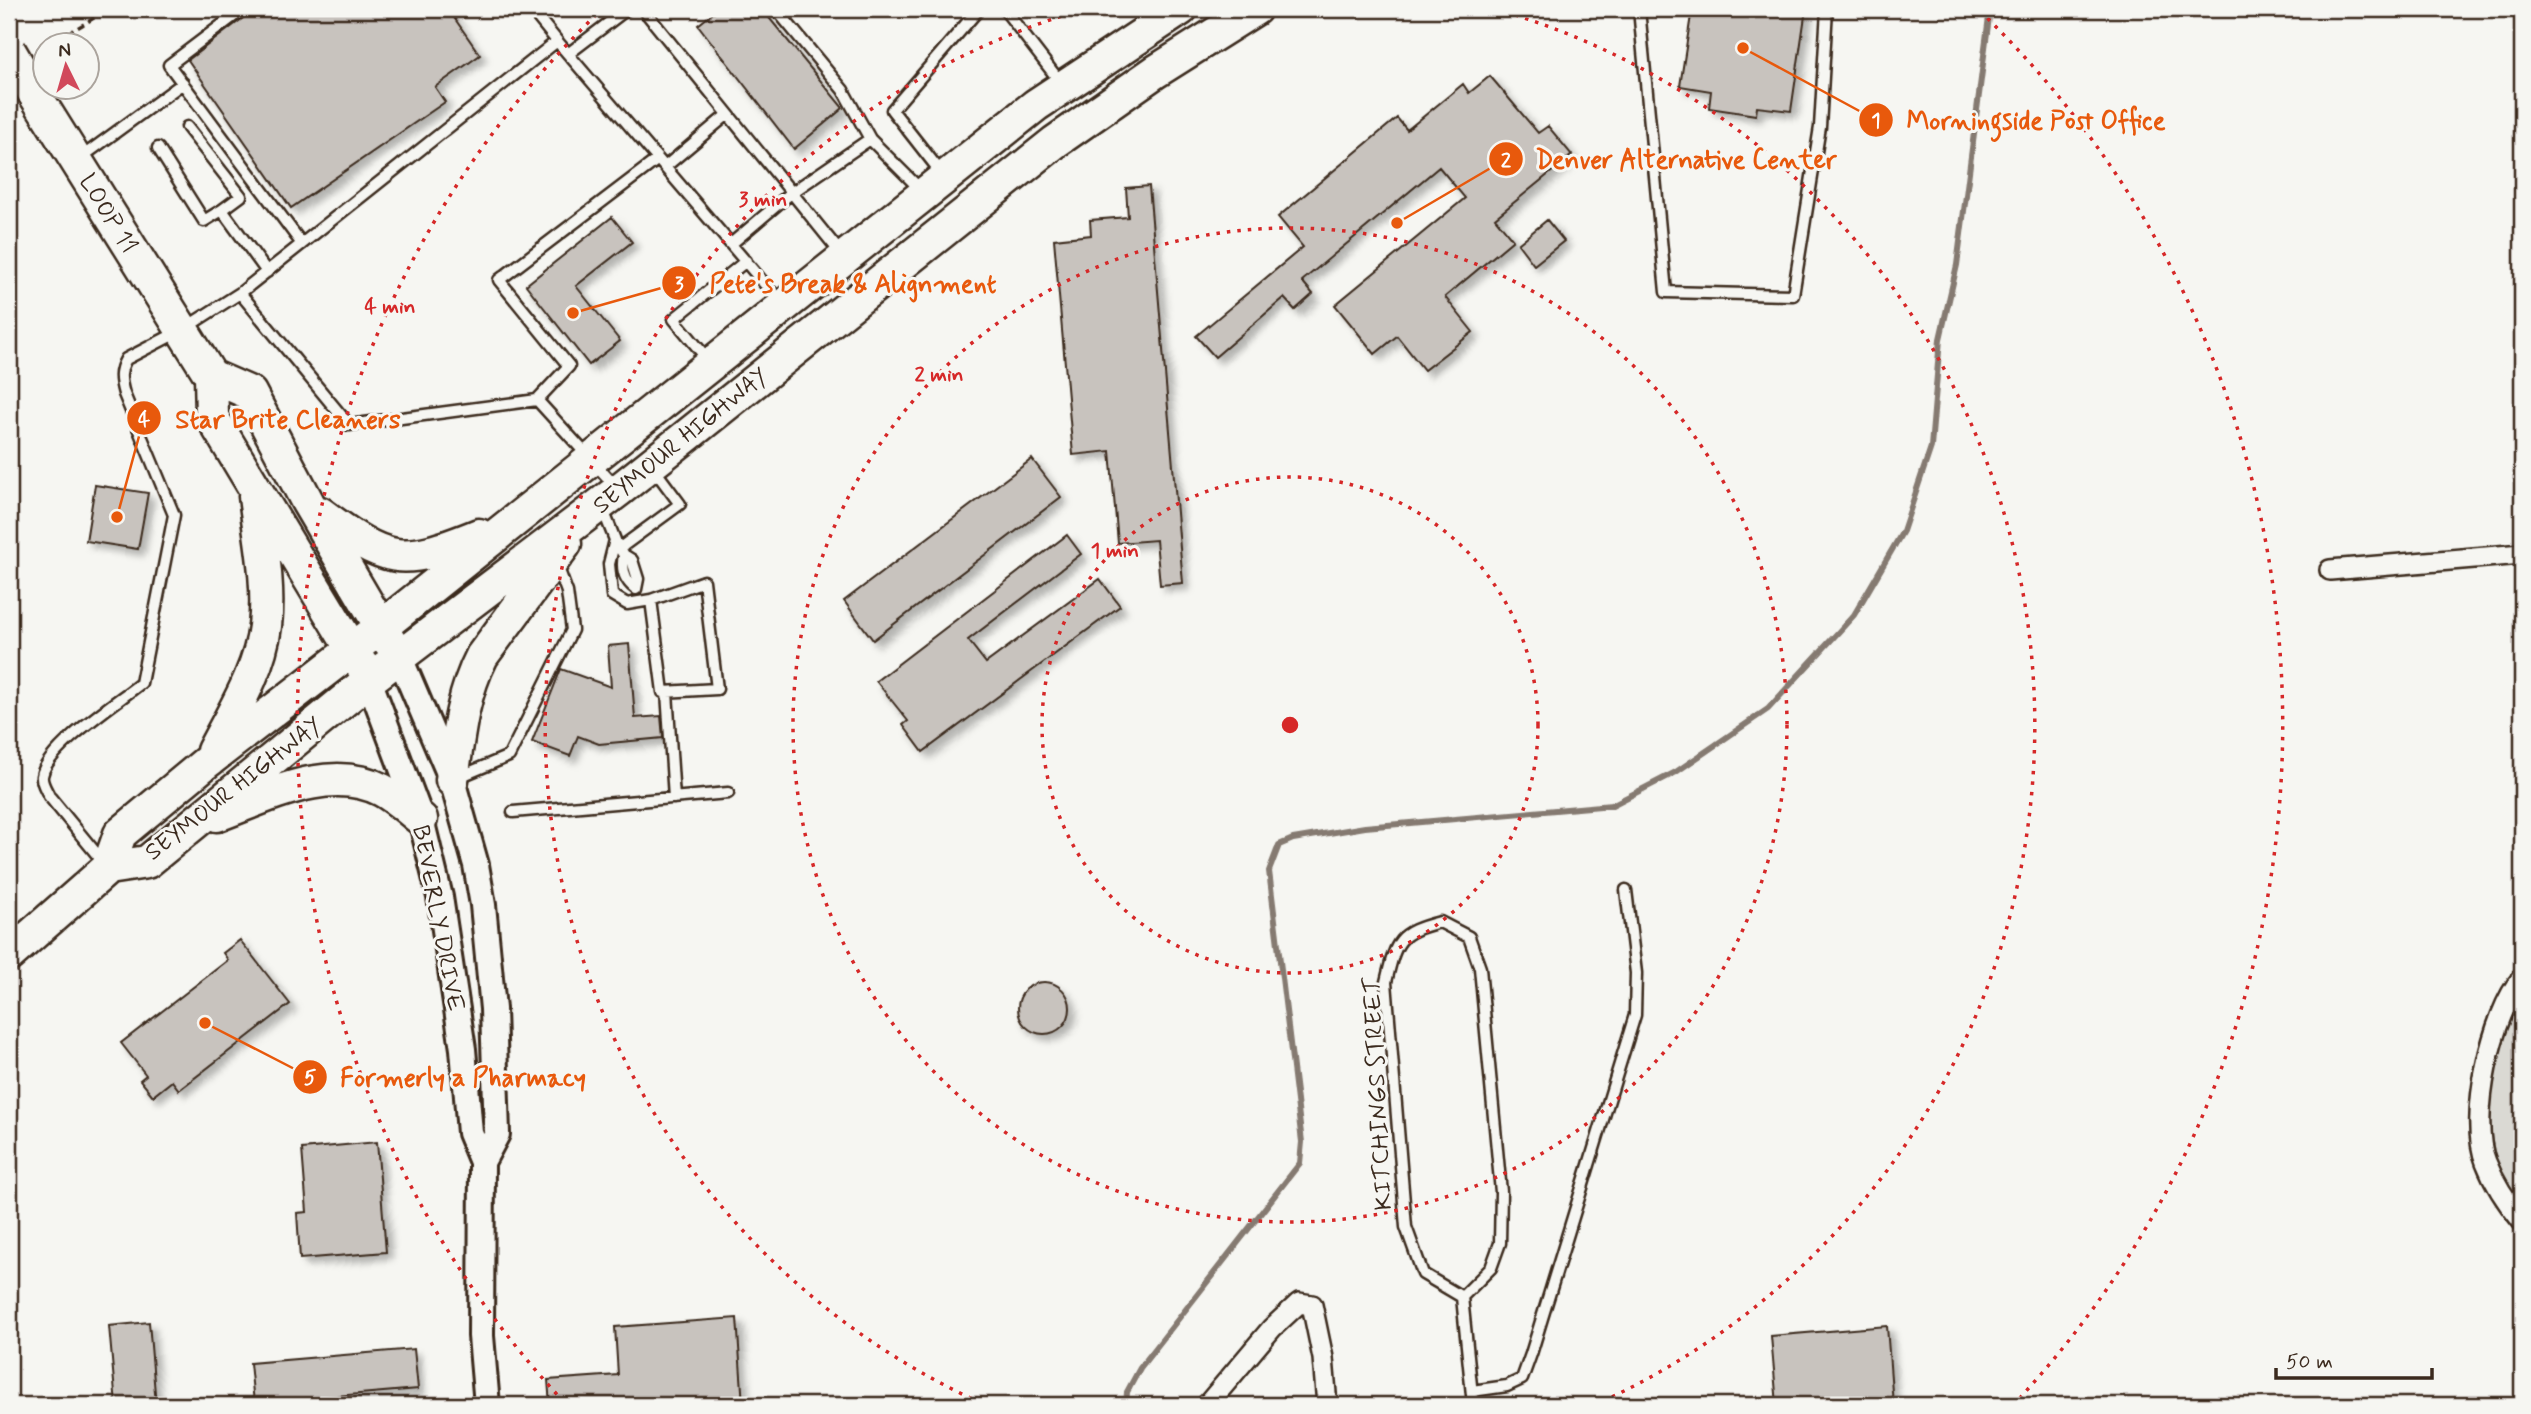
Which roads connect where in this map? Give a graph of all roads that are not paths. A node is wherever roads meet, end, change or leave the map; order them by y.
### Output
1 (243, 9) edge
2 (531, 9) edge
3 (627, 9) edge
4 (643, 9) edge
5 (776, 9) edge
6 (979, 9) edge
7 (1004, 9) edge
8 (1255, 9) edge
9 (1639, 9) edge
10 (1827, 9) edge
11 (1169, 16) edge
12 (557, 41) junction
13 (9, 50) edge
14 (568, 54) junction
15 (1178, 57) junction
16 (183, 83) junction
17 (1063, 86) junction
18 (728, 114) junction
19 (187, 127) dead end
20 (870, 139) junction
21 (158, 148) dead end
22 (77, 161) junction
23 (661, 163) junction
24 (934, 184) junction
25 (791, 192) junction
26 (222, 210) junction
27 (885, 223) junction
28 (302, 244) junction
29 (731, 244) junction
30 (913, 253) junction
31 (844, 256) junction
32 (746, 261) junction
33 (267, 272) junction
34 (240, 293) junction
35 (783, 304) junction
36 (182, 330) junction
37 (710, 362) junction
38 (211, 376) junction
39 (537, 400) junction
40 (589, 459) junction
41 (651, 464) junction
42 (254, 488) junction
43 (308, 503) junction
44 (602, 503) junction
45 (509, 522) junction
46 (620, 548) junction
47 (2522, 554) edge
48 (554, 558) junction
49 (2330, 570) dead end
50 (651, 600) junction
51 (638, 602) junction
52 (380, 628) junction
53 (353, 649) junction
54 (400, 658) junction
55 (369, 680) junction
56 (667, 692) junction
57 (208, 761) junction
58 (452, 780) junction
59 (728, 793) dead end
60 (674, 798) junction
61 (513, 812) dead end
62 (421, 819) junction
63 (196, 823) junction
64 (108, 869) junction
65 (480, 888) junction
66 (1626, 890) dead end
67 (440, 897) junction
68 (9, 954) edge
69 (2522, 978) edge
70 (482, 1162) junction
71 (2522, 1221) edge
72 (1462, 1297) junction
73 (1472, 1391) junction
74 (487, 1405) edge
75 (1207, 1405) edge
76 (1327, 1405) edge
77 (1474, 1405) edge

1 - 16 lane
2 - 12 lane
3 - 14 lane
4 - 18 lane
5 - 20 lane
6 - 24 lane
7 - 17 lane
8 - 15 main road, SEYMOUR HIGHWAY
9 - 10 lane
11 - 15 main road
11 - 17 main road, SEYMOUR HIGHWAY
12 - 14 lane
12 - 28 lane
13 - 22 main road, LOOP 11 / Loop 11, bridge
14 - 23 lane
15 - 30 main road, SEYMOUR HIGHWAY
16 - 22 lane
16 - 28 lane
17 - 24 main road, SEYMOUR HIGHWAY
18 - 23 lane
18 - 25 lane
19 - 26 lane
20 - 24 lane
20 - 25 lane
21 - 26 lane
22 - 36 main road, LOOP 11 / Loop 11
23 - 29 lane
23 - 39 lane
24 - 27 main road, SEYMOUR HIGHWAY
25 - 29 lane
25 - 31 lane
26 - 33 lane
27 - 30 main road
27 - 31 main road, SEYMOUR HIGHWAY
28 - 33 lane
29 - 32 lane
30 - 41 main road, SEYMOUR HIGHWAY
31 - 35 main road, SEYMOUR HIGHWAY
32 - 35 lane
32 - 37 lane
33 - 34 lane
34 - 36 lane
34 - 39 lane
35 - 37 main road, SEYMOUR HIGHWAY
36 - 38 main road, LOOP 11 / Loop 11
36 - 64 lane
37 - 40 main road, SEYMOUR HIGHWAY
38 - 42 main road
38 - 43 main road
39 - 40 lane
40 - 44 lane
40 - 45 main road, SEYMOUR HIGHWAY
41 - 44 main road, SEYMOUR HIGHWAY
41 - 46 lane
42 - 53 main road
42 - 57 main road
43 - 45 main road
43 - 52 main road
44 - 46 lane
44 - 48 main road
44 - 54 main road, SEYMOUR HIGHWAY
45 - 52 main road, SEYMOUR HIGHWAY
46 - 51 lane
46 - 51 lane
47 - 49 street
48 - 58 main road
48 - 58 lane
50 - 51 lane
50 - 56 lane
50 - 56 lane
52 - 53 main road, SEYMOUR HIGHWAY
52 - 54 main road
53 - 55 main road
53 - 57 main road, SEYMOUR HIGHWAY
54 - 55 main road, SEYMOUR HIGHWAY
54 - 58 street, BEVERLY DRIVE
55 - 62 street, BEVERLY DRIVE
55 - 63 main road, SEYMOUR HIGHWAY
56 - 60 lane
57 - 64 main road, SEYMOUR HIGHWAY
58 - 65 street, BEVERLY DRIVE
59 - 60 lane
60 - 61 lane
62 - 63 main road
62 - 67 street, BEVERLY DRIVE
63 - 64 main road, SEYMOUR HIGHWAY
64 - 68 main road
65 - 67 street
65 - 70 street, BEVERLY DRIVE
66 - 73 lane
67 - 70 street, BEVERLY DRIVE
69 - 71 street
70 - 74 street, BEVERLY DRIVE
72 - 72 lane, KITCHINGS STREET
72 - 73 lane
73 - 77 lane
75 - 76 street

